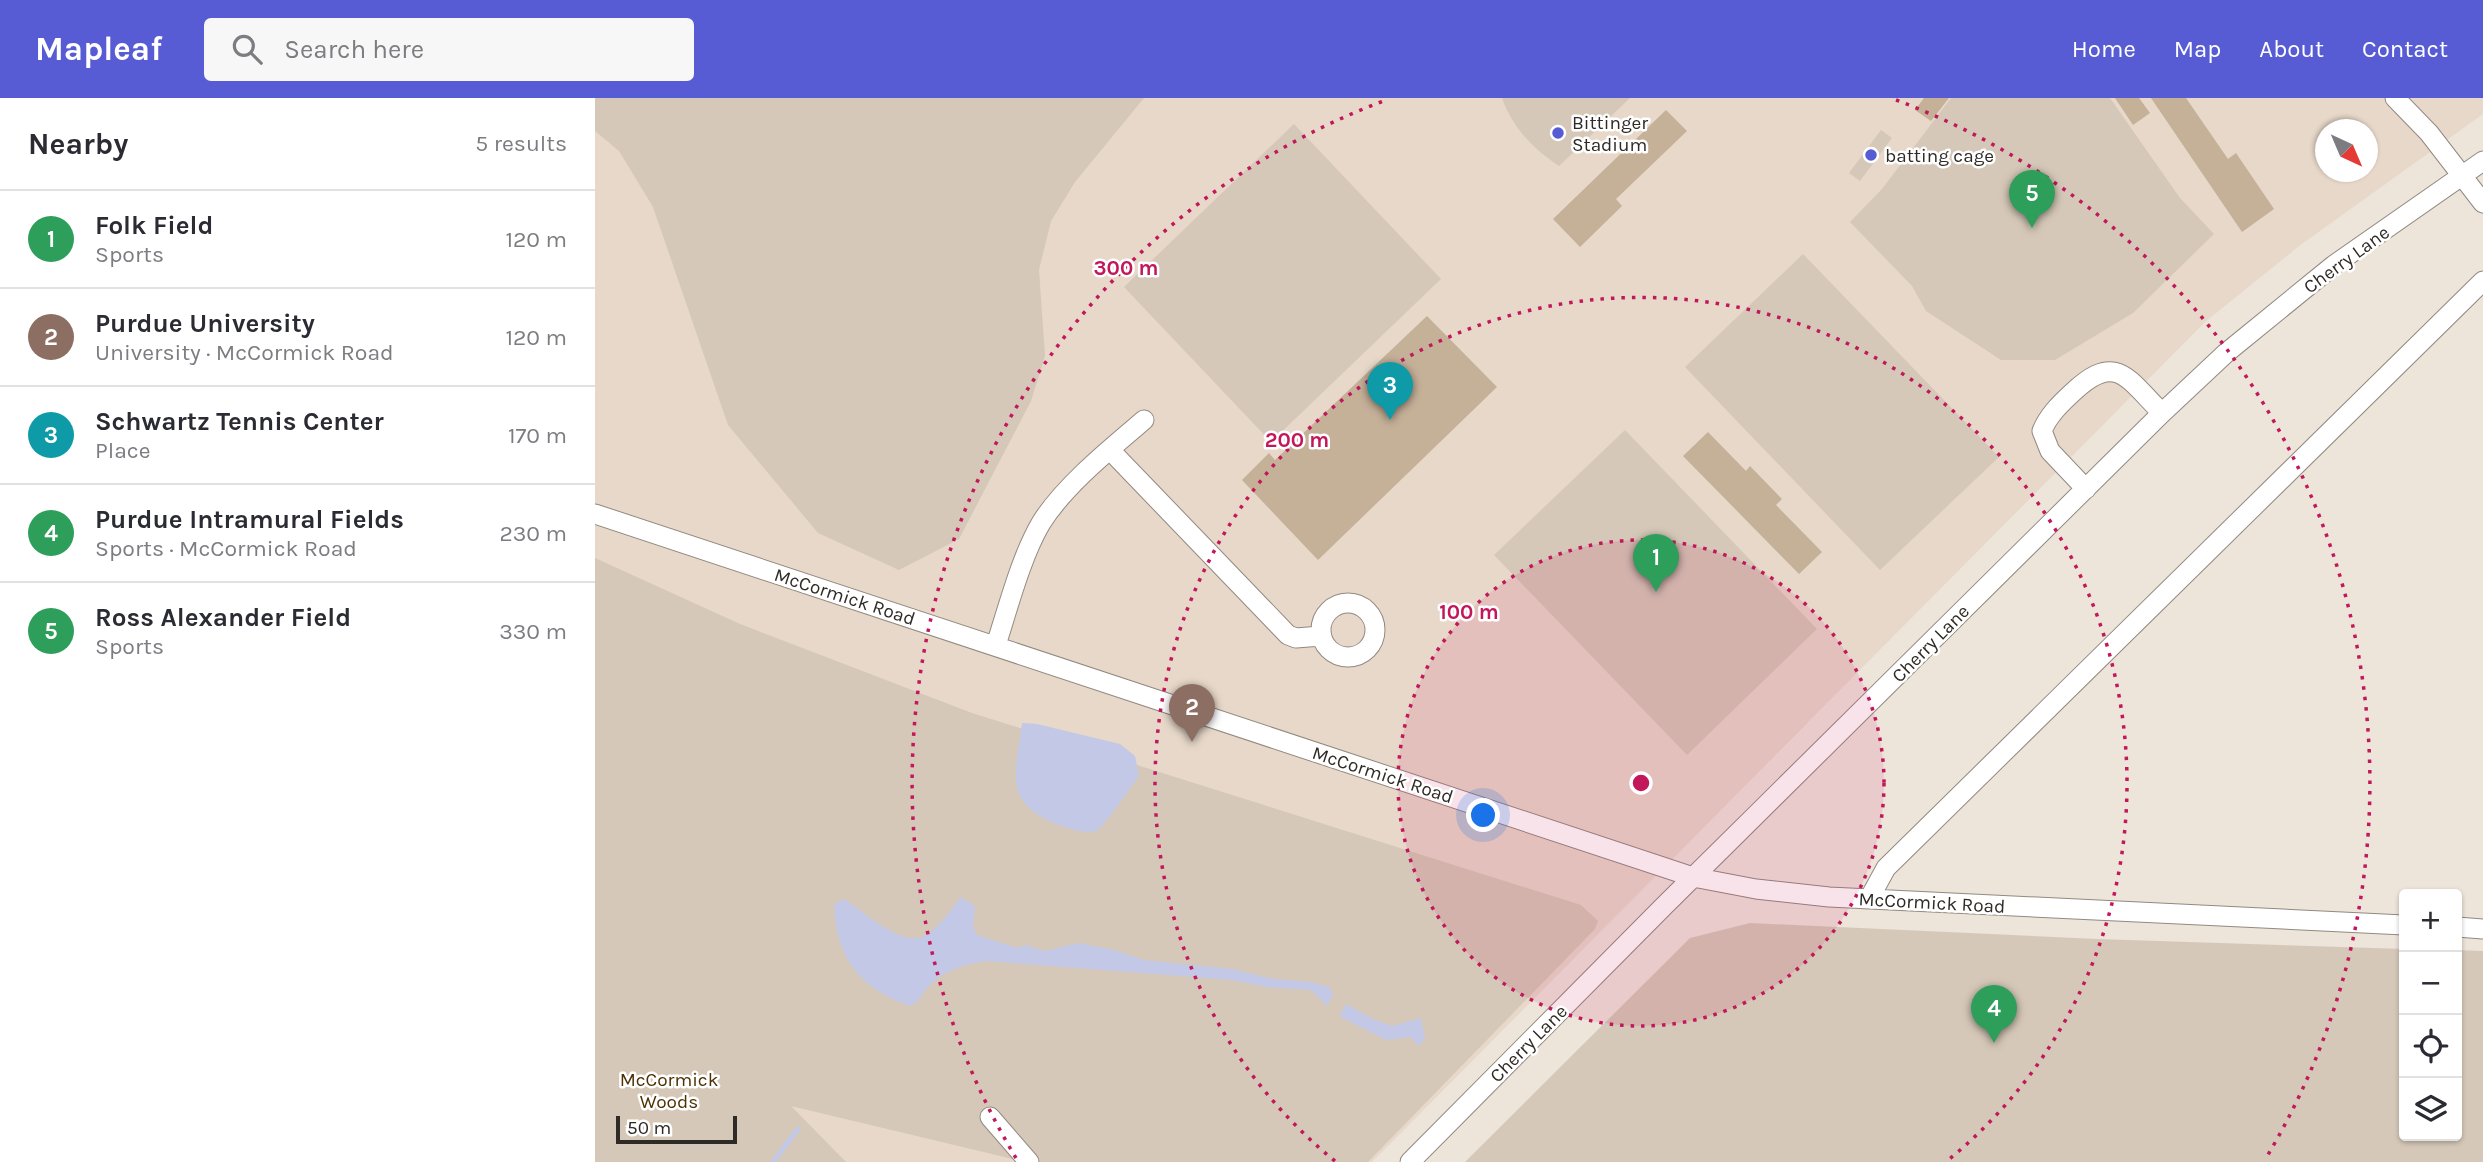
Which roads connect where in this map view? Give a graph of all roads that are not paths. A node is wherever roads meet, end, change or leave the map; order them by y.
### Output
1 (2395, 98) edge
2 (2483, 161) edge
3 (2464, 176) junction
4 (2483, 203) edge
5 (2483, 281) edge
6 (2162, 414) junction
7 (1144, 420) dead end
8 (1110, 450) junction
9 (2086, 489) junction
10 (595, 514) edge
11 (1321, 636) dead end
12 (996, 645) junction
13 (1693, 877) junction
14 (1869, 900) junction
15 (2399, 925) edge
16 (2462, 927) edge
17 (2483, 929) edge
18 (990, 1117) dead end
19 (1029, 1162) edge
20 (1410, 1162) edge

1 - 3 street
2 - 3 street, Cherry Lane
3 - 4 street
3 - 6 street, Cherry Lane
5 - 14 street
6 - 9 street, Cherry Lane
6 - 9 street
7 - 8 street
8 - 11 street
8 - 12 street
9 - 13 street, Cherry Lane
10 - 12 street, McCormick Road
12 - 13 street, McCormick Road
13 - 14 street, McCormick Road
13 - 20 street, Cherry Lane
14 - 15 street, McCormick Road
16 - 17 street
18 - 19 street

